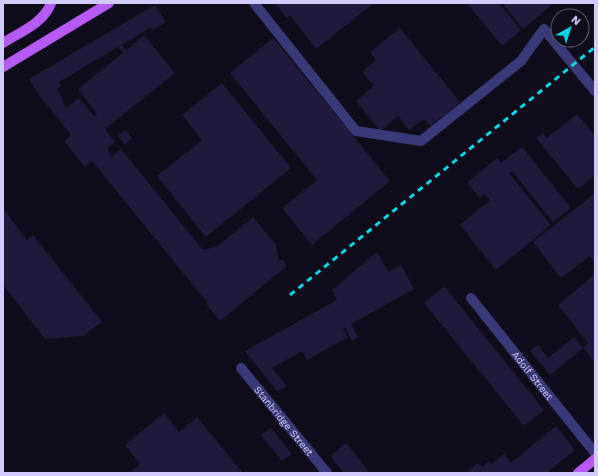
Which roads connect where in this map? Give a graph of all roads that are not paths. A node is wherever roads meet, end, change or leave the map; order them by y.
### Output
1 (51, 3) edge
2 (108, 3) edge
3 (254, 3) edge
4 (3, 42) edge
5 (3, 67) edge
6 (595, 90) edge
7 (471, 298) dead end
8 (241, 368) dead end
9 (595, 453) edge
10 (595, 459) edge
11 (327, 473) edge
12 (578, 473) edge

1 - 4 main road
2 - 5 main road
3 - 6 street
7 - 9 street, Adolf Street
8 - 11 street, Stanbridge Street
10 - 12 main road

